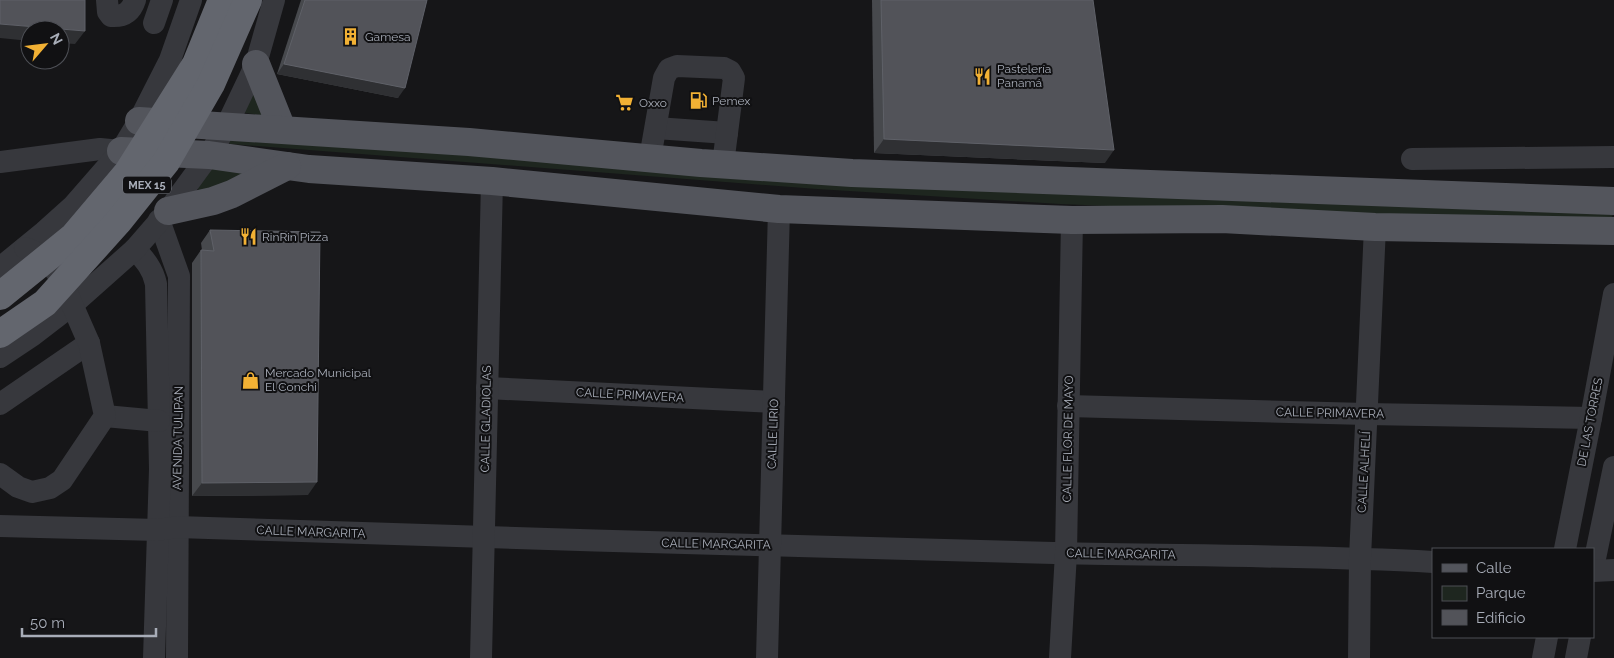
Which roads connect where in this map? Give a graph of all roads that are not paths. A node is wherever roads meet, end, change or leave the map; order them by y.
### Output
1 (107, 0) edge
2 (136, 0) edge
3 (162, 0) edge
4 (192, 0) edge
5 (222, 0) edge
6 (248, 0) edge
7 (274, 0) edge
8 (154, 23) dead end
9 (256, 64) junction
10 (139, 122) junction
11 (226, 126) junction
12 (656, 128) junction
13 (282, 129) junction
14 (727, 133) junction
15 (110, 150) junction
16 (209, 155) junction
17 (1614, 157) edge
18 (650, 158) junction
19 (1412, 159) dead end
20 (0, 162) edge
21 (723, 164) junction
22 (287, 166) junction
23 (492, 180) junction
24 (1614, 201) edge
25 (779, 209) junction
26 (163, 216) junction
27 (1072, 220) junction
28 (1375, 227) junction
29 (1614, 231) edge
30 (25, 248) junction
31 (134, 249) junction
32 (0, 268) edge
33 (1614, 294) edge
34 (0, 296) edge
35 (72, 305) junction
36 (89, 343) junction
37 (2, 347) edge
38 (487, 388) junction
39 (774, 402) junction
40 (0, 404) edge
41 (1068, 406) junction
42 (1366, 414) junction
43 (165, 415) junction
44 (105, 416) junction
45 (1592, 418) junction
46 (1614, 467) edge
47 (0, 474) edge
48 (0, 526) edge
49 (167, 528) junction
50 (483, 538) junction
51 (770, 545) junction
52 (1565, 548) edge
53 (1066, 553) junction
54 (1360, 558) junction
55 (1432, 562) edge
56 (1594, 565) edge
57 (1594, 570) edge
58 (1614, 570) edge
59 (1547, 638) edge
60 (1580, 638) edge
61 (154, 658) edge
62 (178, 658) edge
63 (480, 658) edge
64 (767, 658) edge
65 (1060, 658) edge
66 (1359, 658) edge
67 (1543, 658) edge
68 (1576, 658) edge

1 - 2 street
3 - 8 street
4 - 10 street, MEX 15
5 - 34 highway, MEX 15, bridge
6 - 37 highway, MEX 15, bridge
7 - 9 street, MEX 15
9 - 11 street, MEX 15
9 - 13 main road
10 - 11 main road
10 - 15 street, MEX 15
11 - 13 main road
11 - 16 street, MEX 15
12 - 14 street
12 - 14 street
12 - 18 street
13 - 18 main road
14 - 21 street
15 - 16 main road
15 - 20 street
15 - 30 street, MEX 15
16 - 22 main road
16 - 26 street, MEX 15
17 - 19 street
18 - 21 main road
21 - 24 main road
22 - 23 main road
22 - 26 main road
23 - 25 main road
23 - 38 street, CALLE GLADIOLAS
25 - 27 main road
25 - 39 street, CALLE LIRIO
26 - 31 street, MEX 15
26 - 43 street, AVENIDA TULIPAN
27 - 28 main road
27 - 41 street, CALLE FLOR DE MAYO
28 - 29 main road
28 - 42 street, CALLE ALHELÍ
30 - 32 street, MEX 15
30 - 35 street
31 - 35 street, MEX 15
31 - 43 street, AVENIDA TULIPAN
33 - 45 street, DE LAS TORRES
35 - 36 street
35 - 37 street, MEX 15
36 - 40 street
36 - 44 street
38 - 39 street, CALLE PRIMAVERA
38 - 50 street, CALLE GLADIOLAS
39 - 51 street, CALLE LIRIO
41 - 42 street, CALLE PRIMAVERA
41 - 53 street, CALLE FLOR DE MAYO
42 - 45 street, CALLE PRIMAVERA
42 - 54 street, CALLE ALHELÍ
43 - 44 street
43 - 49 street, AVENIDA TULIPAN
44 - 47 street
45 - 52 street, DE LAS TORRES
46 - 56 street
48 - 49 street, CALLE MARGARITA
49 - 50 street, CALLE MARGARITA
49 - 61 street, AVENIDA TULIPAN
49 - 62 street, AVENIDA TULIPAN
50 - 51 street, CALLE MARGARITA
50 - 63 street, CALLE GLADIOLAS
51 - 53 street, CALLE MARGARITA
51 - 64 street, CALLE LIRIO
53 - 54 street, CALLE MARGARITA
53 - 65 street, CALLE FLOR DE MAYO
54 - 55 street, CALLE MARGARITA
54 - 66 street, CALLE ALHELÍ
57 - 58 street
59 - 67 street
60 - 68 street

